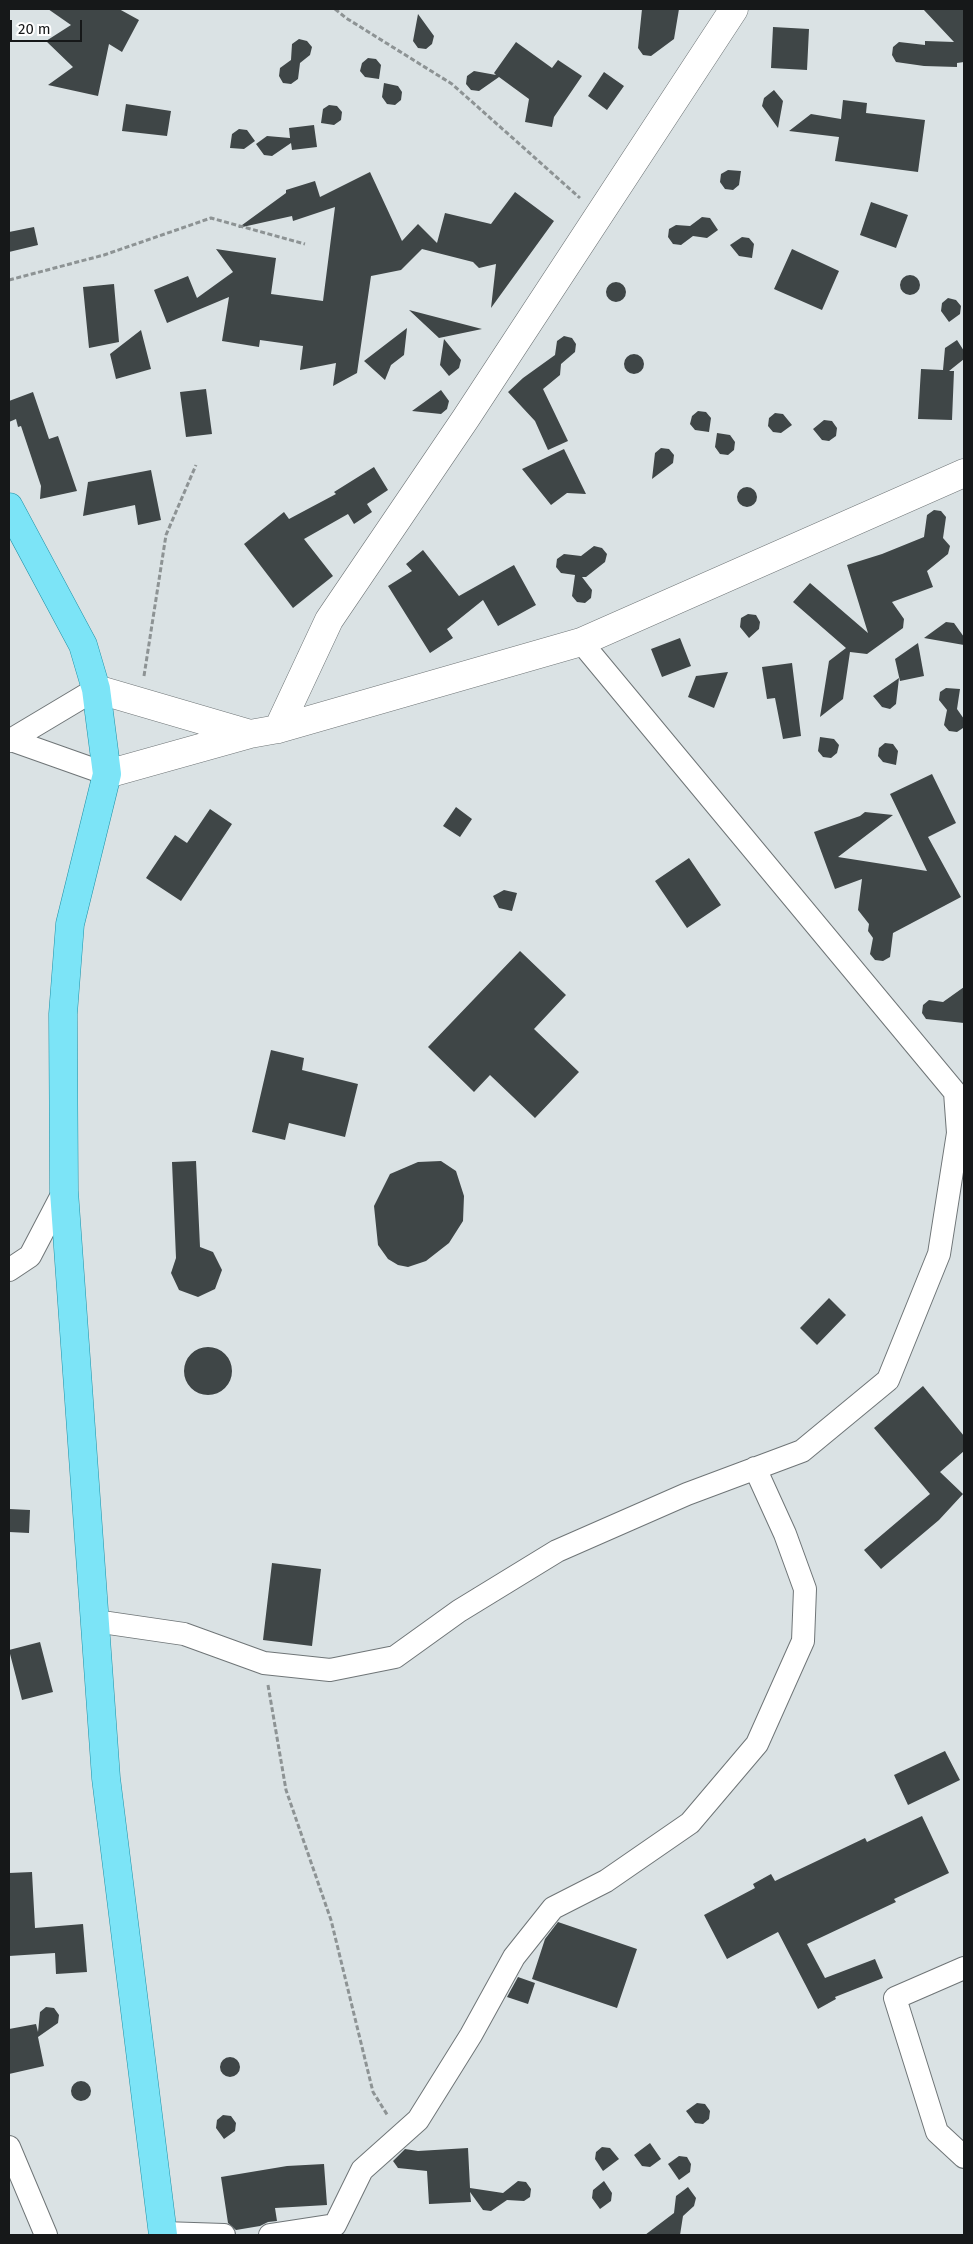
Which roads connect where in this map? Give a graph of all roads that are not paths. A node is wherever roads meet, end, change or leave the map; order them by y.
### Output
1 (734, 9) edge
2 (964, 473) edge
3 (9, 507) edge
4 (581, 642) junction
5 (96, 689) junction
6 (278, 729) junction
7 (250, 734) junction
8 (10, 740) edge
9 (107, 774) junction
10 (960, 1098) edge
11 (64, 1191) junction
12 (9, 1270) edge
13 (755, 1468) junction
14 (95, 1621) junction
15 (964, 1968) edge
16 (9, 2147) edge
17 (964, 2157) edge
18 (163, 2234) edge
19 (46, 2235) edge
20 (224, 2235) edge
21 (270, 2235) edge

1 - 6 street
2 - 4 street
3 - 5 main road
4 - 6 street
4 - 10 street
5 - 7 street
5 - 8 street
5 - 9 main road
6 - 7 street
7 - 9 street
8 - 9 street
9 - 11 main road
10 - 13 street
11 - 12 street
11 - 14 main road
13 - 14 street
13 - 21 street
14 - 18 main road
15 - 17 street
16 - 19 street
18 - 20 street

